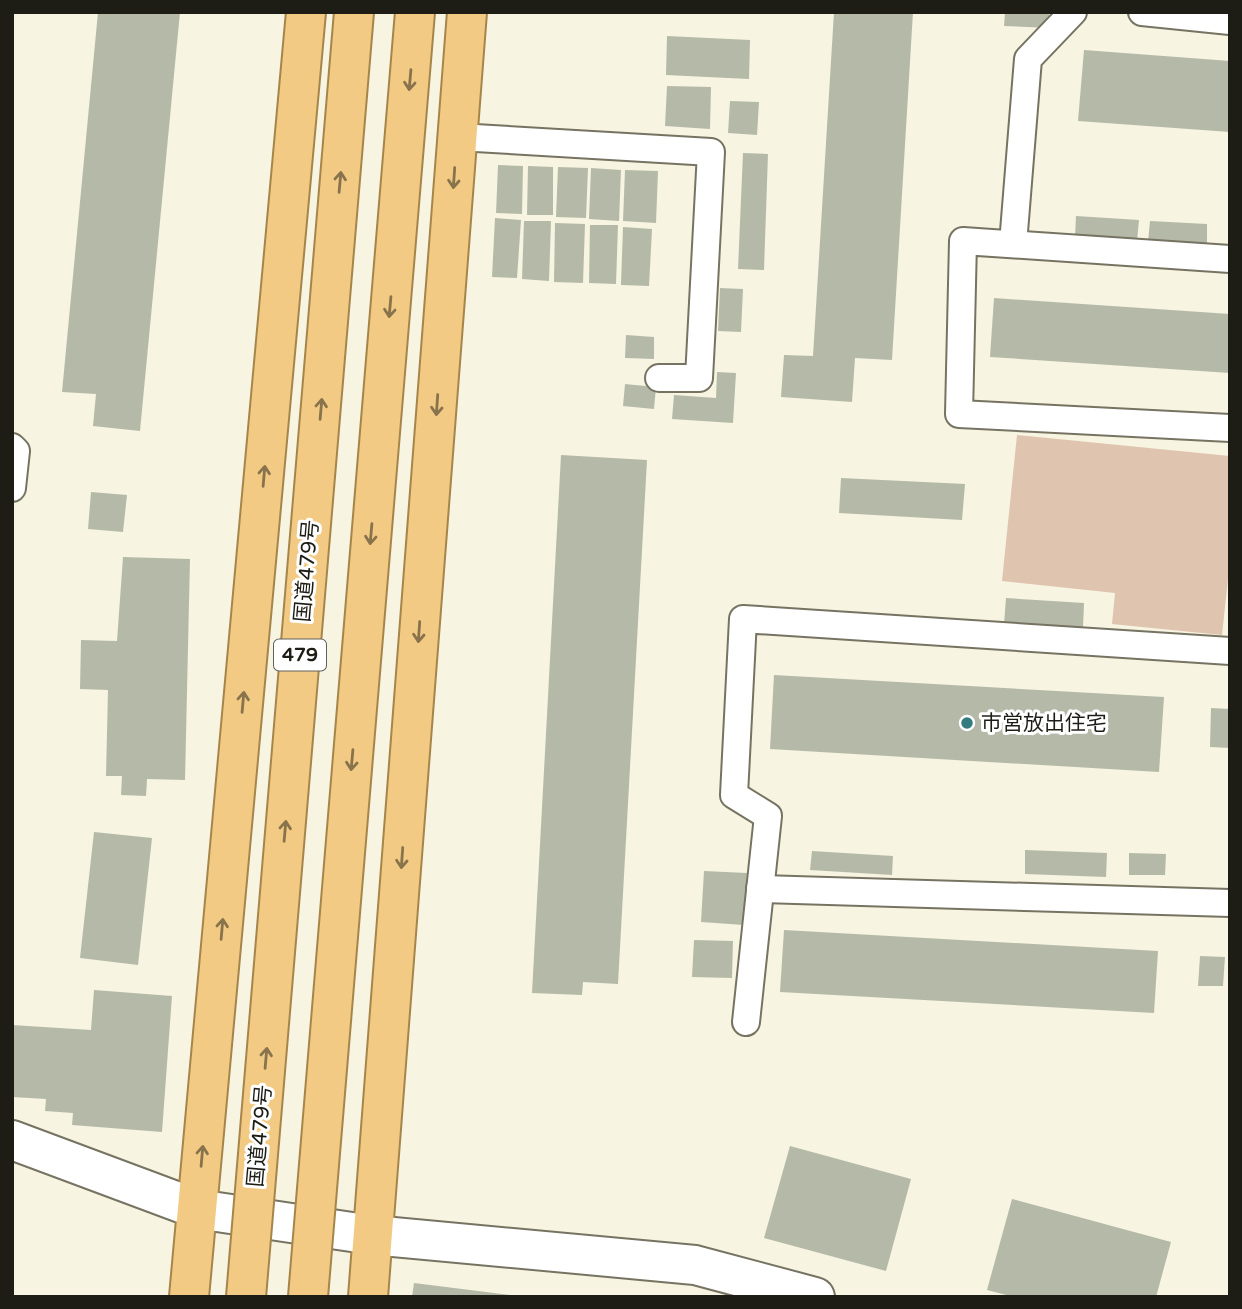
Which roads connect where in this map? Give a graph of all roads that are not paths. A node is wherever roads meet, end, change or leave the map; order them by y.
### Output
1 (306, 12) edge
2 (354, 12) edge
3 (415, 12) edge
4 (467, 12) edge
5 (1073, 12) edge
6 (1142, 12) edge
7 (1230, 22) edge
8 (458, 136) junction
9 (1013, 244) junction
10 (1230, 259) edge
11 (659, 378) dead end
12 (1230, 428) edge
13 (12, 447) edge
14 (12, 488) edge
15 (1230, 651) edge
16 (760, 889) junction
17 (1230, 903) edge
18 (746, 1022) dead end
19 (12, 1140) edge
20 (197, 1209) junction
21 (372, 1235) junction
22 (189, 1297) edge
23 (246, 1297) edge
24 (308, 1297) edge
25 (368, 1297) edge
26 (815, 1297) edge

20 -> 1 highway
23 -> 2 highway, 国道479号 / 479, bridge
3 -> 24 highway, bridge
4 - 8 highway
5 - 9 lane
6 - 7 lane
8 - 11 lane
8 -> 21 highway
9 - 10 lane
9 - 12 lane
13 - 14 lane
15 - 16 lane
16 - 17 lane
16 - 18 lane
19 - 20 street
20 - 21 street
20 - 22 highway
21 - 25 highway
21 - 26 street

